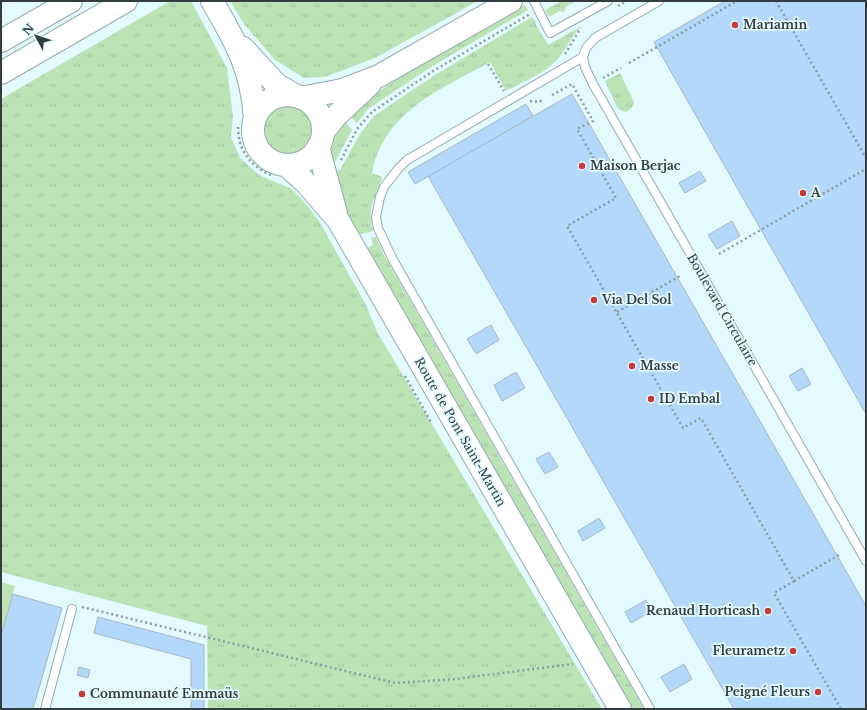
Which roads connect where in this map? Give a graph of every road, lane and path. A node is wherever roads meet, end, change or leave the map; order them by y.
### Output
1 (71, 1) edge
2 (126, 1) edge
3 (212, 1) edge
4 (511, 1) edge
5 (534, 1) edge
6 (608, 1) edge
7 (659, 1) edge
8 (737, 1) edge
9 (776, 1) edge
10 (538, 9) junction
11 (231, 34) junction
12 (1, 41) edge
13 (583, 57) junction
14 (629, 63) dead end
15 (488, 64) dead end
16 (621, 68) dead end
17 (1, 73) edge
18 (379, 76) junction
19 (603, 78) dead end
20 (555, 89) dead end
21 (581, 91) dead end
22 (557, 92) junction
23 (578, 93) junction
24 (506, 95) dead end
25 (552, 95) dead end
26 (298, 97) junction
27 (543, 100) dead end
28 (525, 101) dead end
29 (255, 119) junction
30 (320, 140) junction
31 (866, 158) edge
32 (286, 165) junction
33 (337, 166) dead end
34 (866, 169) edge
35 (338, 220) junction
36 (719, 254) dead end
37 (680, 276) dead end
38 (617, 312) junction
39 (839, 555) dead end
40 (866, 561) edge
41 (794, 581) junction
42 (75, 608) joint
43 (589, 656) junction
44 (46, 709) edge
45 (620, 709) edge
46 (650, 709) edge
47 (840, 709) edge

1 - 12 main road
2 - 17 main road
3 - 11 main road
4 - 18 main road
5 - 10 lane
6 - 10 lane
7 - 13 lane
8 - 14 path
9 - 31 path
10 - 33 path
11 - 26 main road
11 - 29 main road
13 - 40 lane, Boulevard Circulaire
13 - 46 lane
15 - 24 path
16 - 19 path
18 - 26 main road
18 - 30 main road
20 - 22 path
21 - 23 path
22 - 23 path
22 - 25 path
23 - 38 path
26 - 29 main road
26 - 30 main road
27 - 28 path
29 - 32 main road
30 - 32 main road
30 - 35 main road
32 - 35 main road, Route de Pont Saint-Martin
34 - 36 path
35 - 43 main road, Route de Pont Saint-Martin
37 - 38 path
38 - 41 path
39 - 41 path
41 - 47 path
42 - 43 path
42 - 44 lane
43 - 45 main road, Route de Pont Saint-Martin

